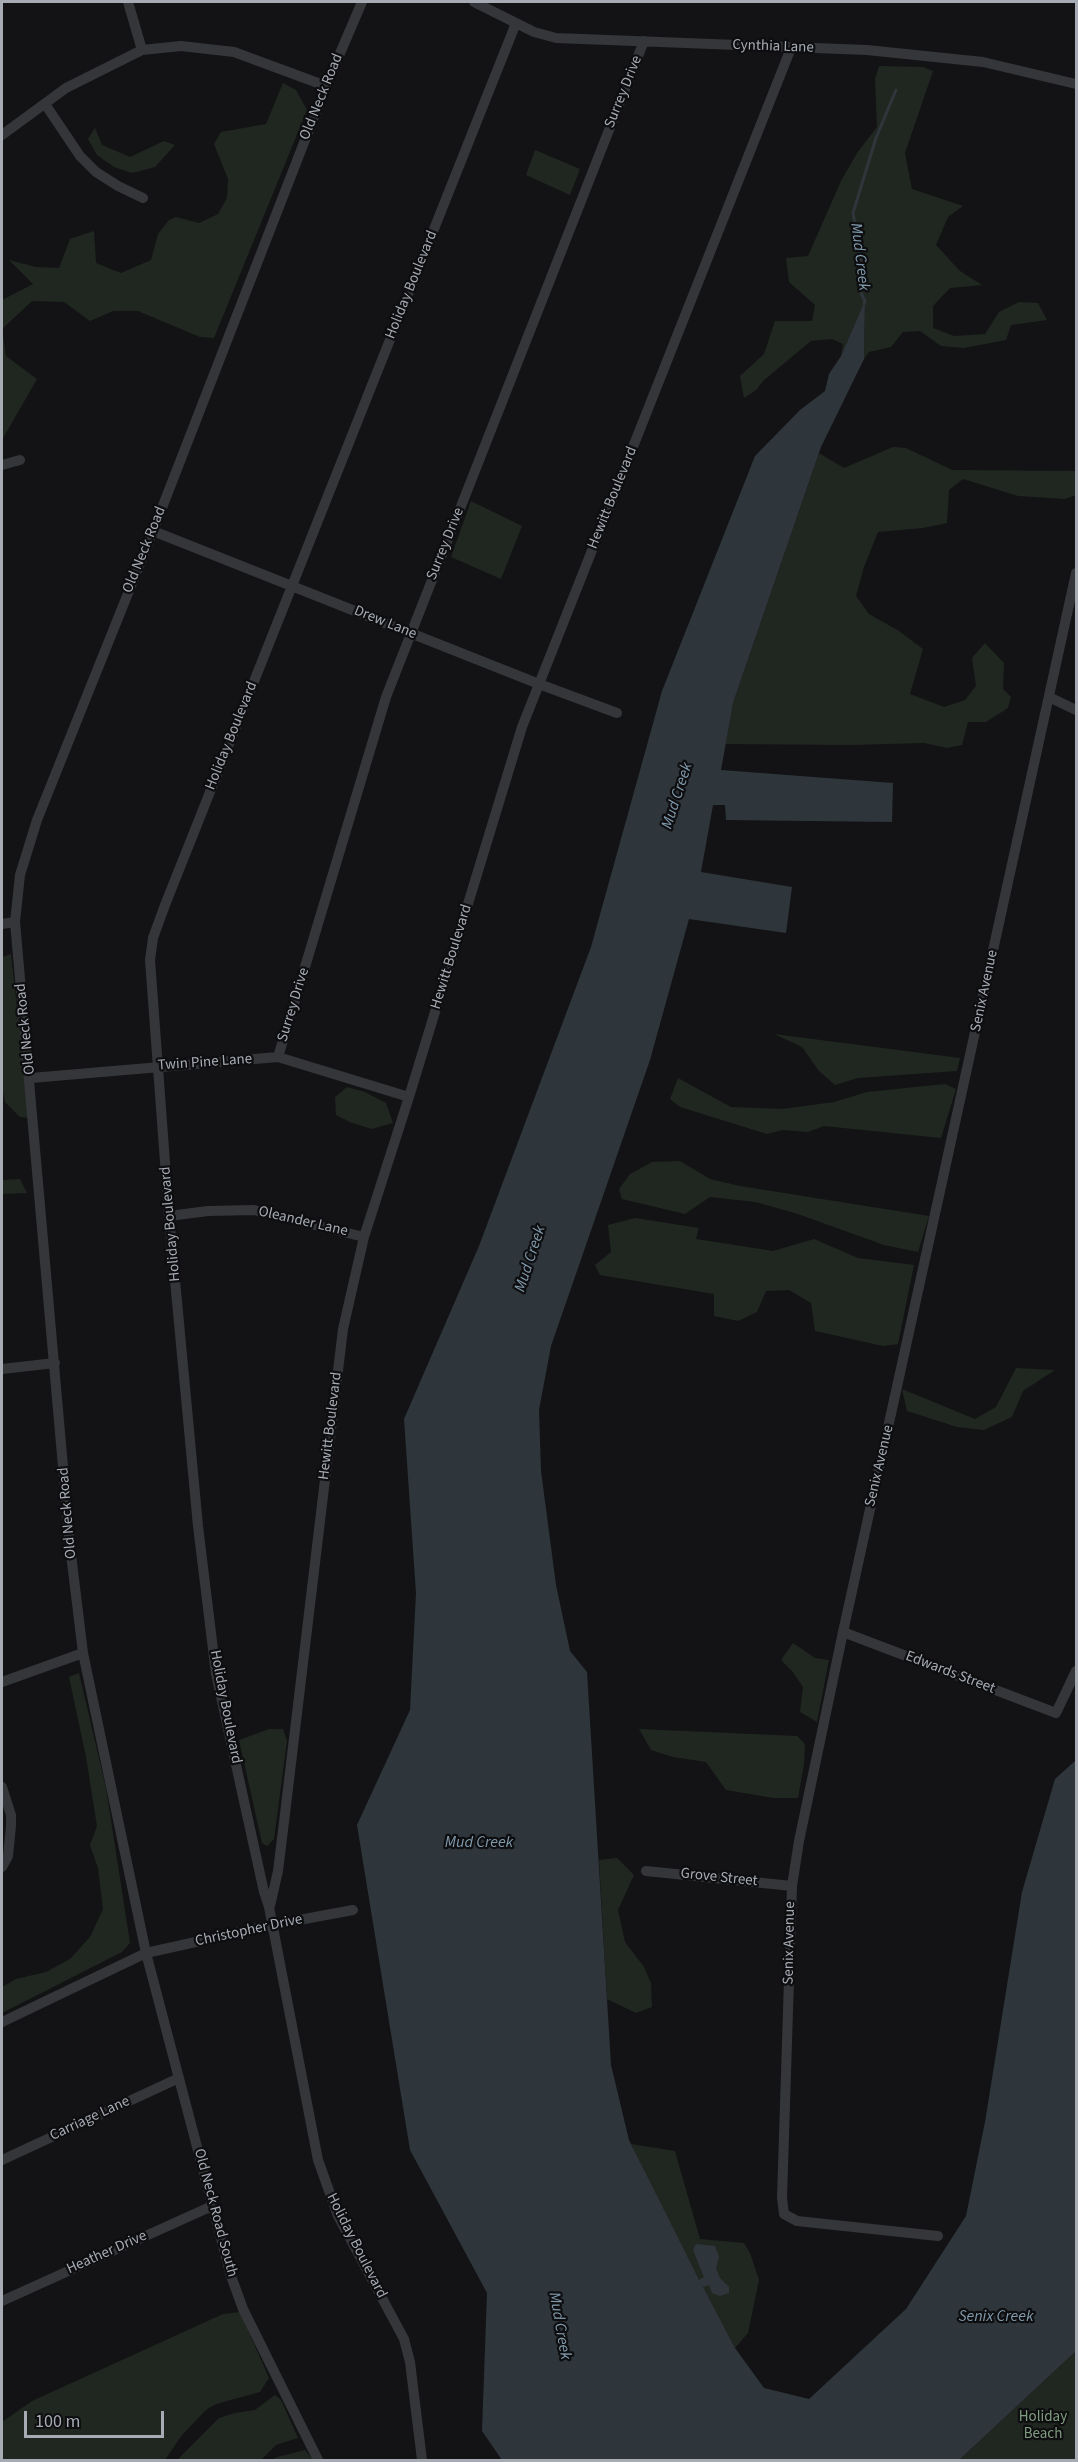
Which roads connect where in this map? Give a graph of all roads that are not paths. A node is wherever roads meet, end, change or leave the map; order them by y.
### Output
1 (128, 2) edge
2 (362, 2) edge
3 (474, 2) edge
4 (516, 23) junction
5 (644, 41) junction
6 (791, 48) junction
7 (142, 50) junction
8 (1077, 84) edge
9 (326, 86) junction
10 (45, 104) junction
11 (2, 135) edge
12 (143, 198) dead end
13 (20, 460) dead end
14 (2, 465) edge
15 (153, 531) junction
16 (1077, 573) edge
17 (292, 585) junction
18 (410, 633) junction
19 (539, 684) junction
20 (1049, 697) junction
21 (1077, 710) edge
22 (617, 712) dead end
23 (15, 922) junction
24 (2, 924) edge
25 (278, 1057) junction
26 (159, 1066) junction
27 (30, 1078) junction
28 (409, 1097) junction
29 (169, 1216) junction
30 (364, 1237) junction
31 (55, 1363) junction
32 (2, 1369) edge
33 (843, 1632) junction
34 (83, 1653) junction
35 (1077, 1671) edge
36 (2, 1682) edge
37 (2, 1787) edge
38 (2, 1867) edge
39 (646, 1871) dead end
40 (792, 1886) junction
41 (270, 1907) junction
42 (353, 1910) dead end
43 (272, 1925) junction
44 (146, 1953) junction
45 (2, 2022) edge
46 (179, 2078) junction
47 (2, 2160) edge
48 (212, 2206) junction
49 (938, 2236) dead end
50 (2, 2301) edge
51 (318, 2460) edge
52 (422, 2460) edge

1 - 7 street
2 - 9 street, Old Neck Road
3 - 4 street, Cynthia Lane
4 - 5 street, Cynthia Lane
4 - 17 street, Holiday Boulevard
5 - 6 street, Cynthia Lane
5 - 18 street, Surrey Drive
6 - 8 street, Cynthia Lane
6 - 19 street, Hewitt Boulevard
7 - 9 street
7 - 10 street
9 - 15 street, Old Neck Road
10 - 11 street
10 - 12 street
13 - 14 street
15 - 17 street, Drew Lane
15 - 23 street, Old Neck Road
16 - 20 street, Senix Avenue
17 - 18 street, Drew Lane
17 - 26 street, Holiday Boulevard
18 - 19 street, Drew Lane
18 - 25 street, Surrey Drive
19 - 22 street, Drew Lane
19 - 28 street, Hewitt Boulevard
20 - 21 street
20 - 33 street, Senix Avenue
23 - 24 street
23 - 27 street, Old Neck Road
25 - 26 street, Twin Pine Lane
25 - 28 street, Twin Pine Lane
26 - 27 street, Twin Pine Lane
26 - 29 street, Holiday Boulevard
27 - 31 street, Old Neck Road
28 - 30 street, Hewitt Boulevard
29 - 30 street, Oleander Lane
29 - 41 street, Holiday Boulevard
30 - 41 street, Hewitt Boulevard
31 - 32 street
31 - 34 street, Old Neck Road
33 - 35 street, Edwards Street
33 - 40 street, Senix Avenue
34 - 36 street
34 - 44 street, Old Neck Road
37 - 38 street
39 - 40 street, Grove Street
40 - 49 street, Senix Avenue
41 - 43 street, Holiday Boulevard
42 - 43 street, Christopher Drive
43 - 44 street, Christopher Drive
43 - 52 street, Holiday Boulevard
44 - 45 street
44 - 46 street, Old Neck Road South
46 - 47 street, Carriage Lane
46 - 48 street, Old Neck Road South
48 - 50 street, Heather Drive
48 - 51 street, Old Neck Road South

